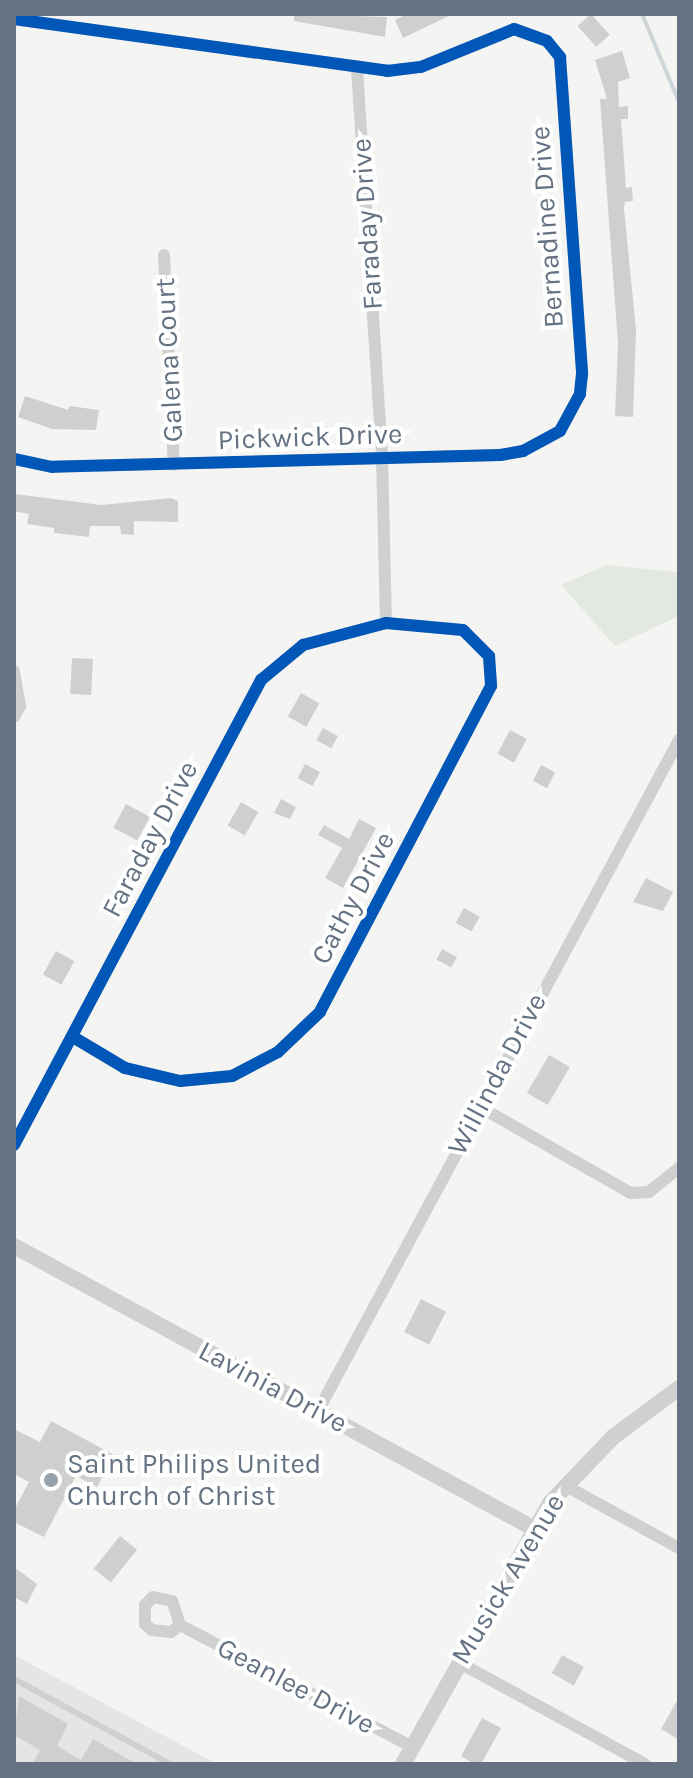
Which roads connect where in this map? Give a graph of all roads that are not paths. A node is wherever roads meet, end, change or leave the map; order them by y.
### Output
1 (14, 19) edge
2 (357, 69) junction
3 (164, 255) dead end
4 (580, 394) joint
5 (382, 458) junction
6 (14, 459) edge
7 (174, 465) junction
8 (386, 623) junction
9 (14, 671) edge
10 (14, 717) edge
11 (679, 740) edge
12 (73, 1037) junction
13 (480, 1107) junction
14 (14, 1145) edge
15 (679, 1168) edge
16 (14, 1246) edge
17 (679, 1388) edge
18 (318, 1411) junction
19 (564, 1485) junction
20 (533, 1528) junction
21 (679, 1548) edge
22 (180, 1625) dead end
23 (458, 1662) junction
24 (14, 1679) edge
25 (412, 1747) junction
26 (170, 1764) edge
27 (403, 1764) edge
28 (645, 1764) edge

1 - 2 street
2 - 4 street, Bernadine Drive
2 - 5 street, Faraday Drive
3 - 7 street, Galena Court
4 - 5 street, Pickwick Drive
5 - 7 street, Pickwick Drive
5 - 8 street, Faraday Drive
6 - 7 street, Pickwick Drive
8 - 12 street, Faraday Drive
8 - 12 street, Cathy Drive
9 - 10 street
11 - 13 street, Willinda Drive
12 - 14 street, Faraday Drive
13 - 15 street
13 - 18 street, Willinda Drive
16 - 18 street, Lavinia Drive
17 - 19 street, Musick Avenue
18 - 20 street, Lavinia Drive
19 - 20 street, Musick Avenue
19 - 21 street
20 - 23 street, Musick Avenue
22 - 25 street, Geanlee Drive
23 - 25 street, Musick Avenue
23 - 28 street
24 - 26 lane
25 - 27 street, Musick Avenue

